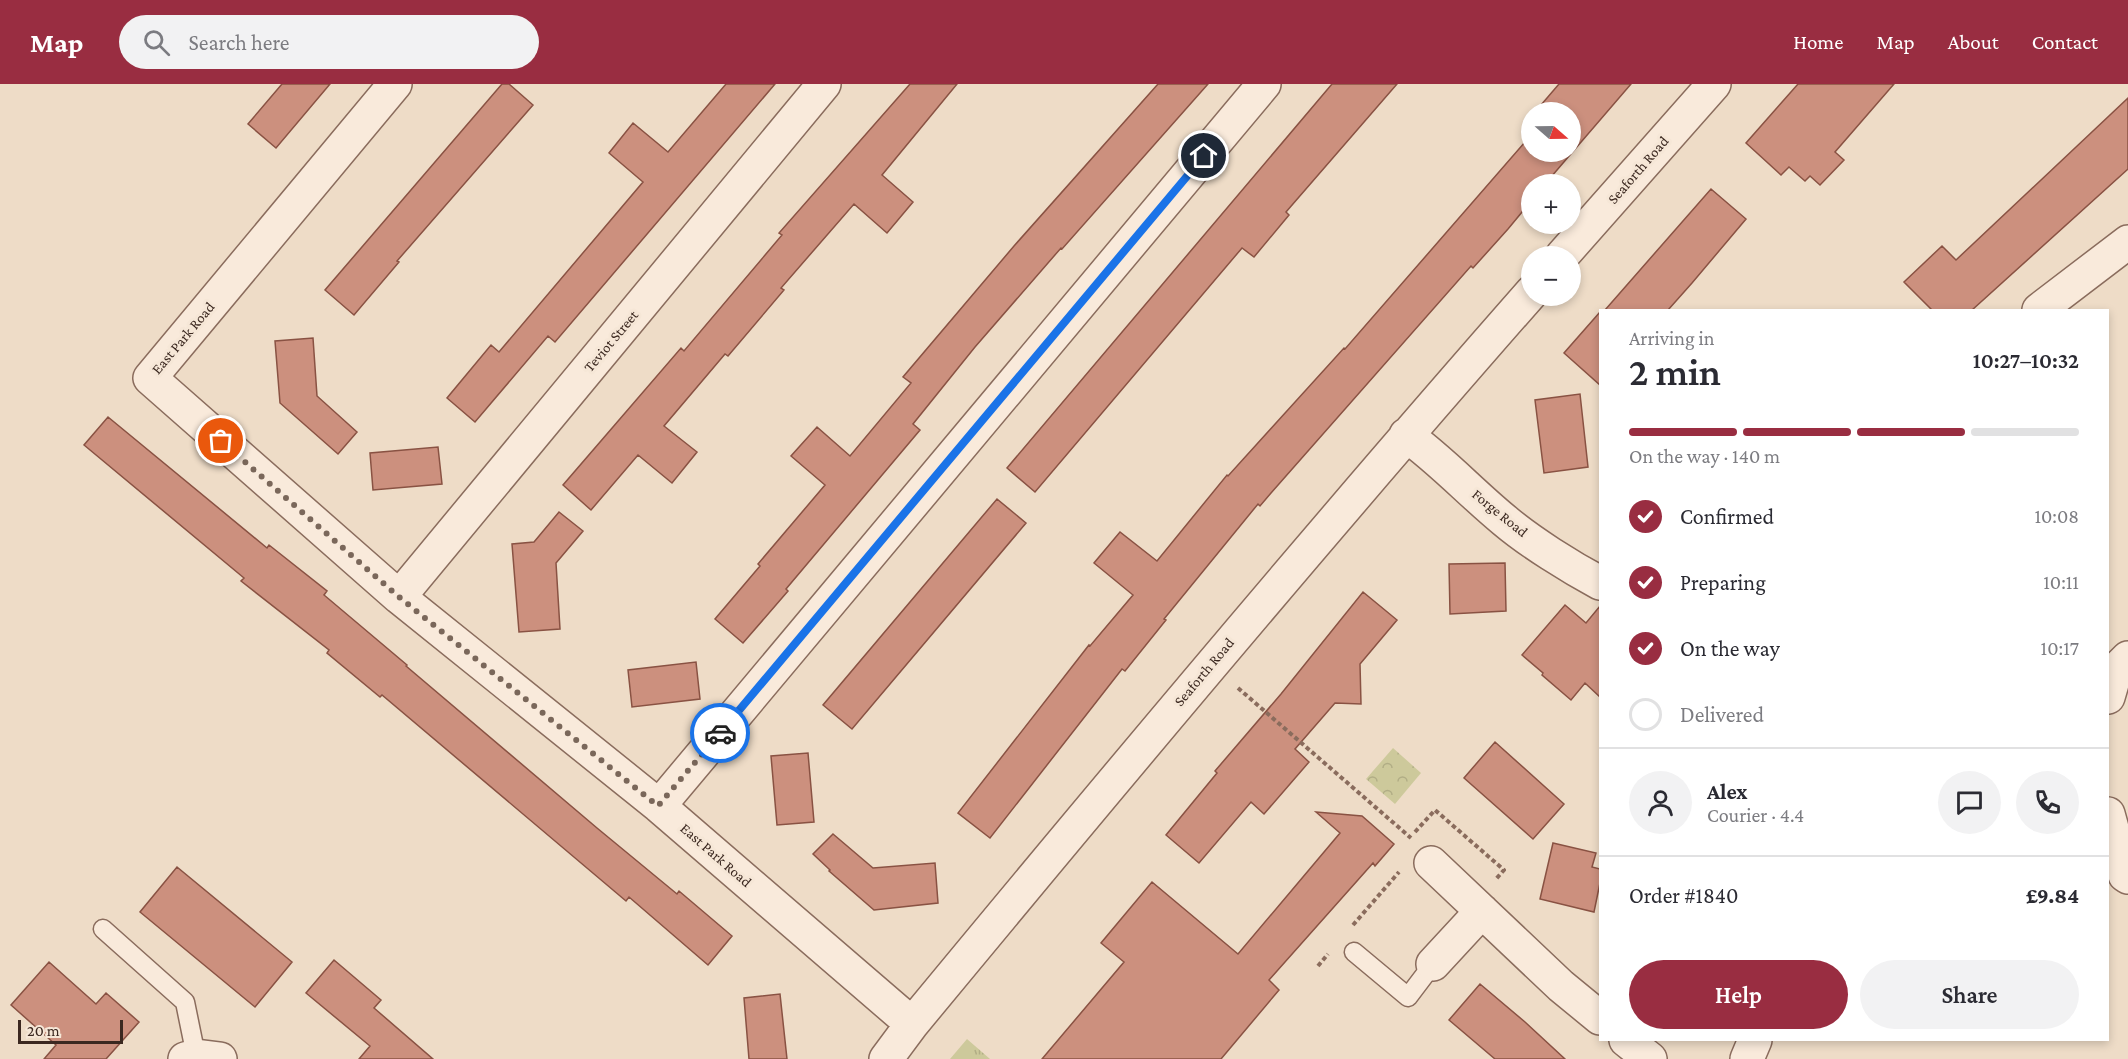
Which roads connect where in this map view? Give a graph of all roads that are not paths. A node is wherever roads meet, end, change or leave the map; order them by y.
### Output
1 (395, 84) edge
2 (824, 84) edge
3 (1264, 84) edge
4 (1714, 84) edge
5 (2128, 242) edge
6 (1571, 246) edge
7 (1521, 304) edge
8 (2040, 309) edge
9 (1406, 435) junction
10 (1599, 582) edge
11 (399, 597) junction
12 (2128, 658) edge
13 (2109, 694) edge
14 (658, 806) junction
15 (2109, 818) edge
16 (1431, 863) road end
17 (2128, 878) edge
18 (1482, 911) junction
19 (103, 929) dead end
20 (1354, 952) dead end
21 (1433, 964) joint
22 (1599, 1017) edge
23 (912, 1024) junction
24 (1627, 1041) edge
25 (1755, 1041) edge
26 (200, 1058) edge
27 (886, 1059) edge
28 (1650, 1059) edge
29 (1748, 1059) edge

1 - 11 street, East Park Road
2 - 11 street, Teviot Street
3 - 14 street
4 - 6 street, Seaforth Road
5 - 8 street
7 - 9 street, Seaforth Road
9 - 10 street, Forge Road
9 - 23 street, Seaforth Road
11 - 14 street, East Park Road
12 - 13 street
14 - 23 street, East Park Road
15 - 17 street
16 - 18 street
18 - 21 street
18 - 22 street
19 - 26 lane
20 - 21 lane
23 - 27 street, Seaforth Road
24 - 28 street
25 - 29 street

